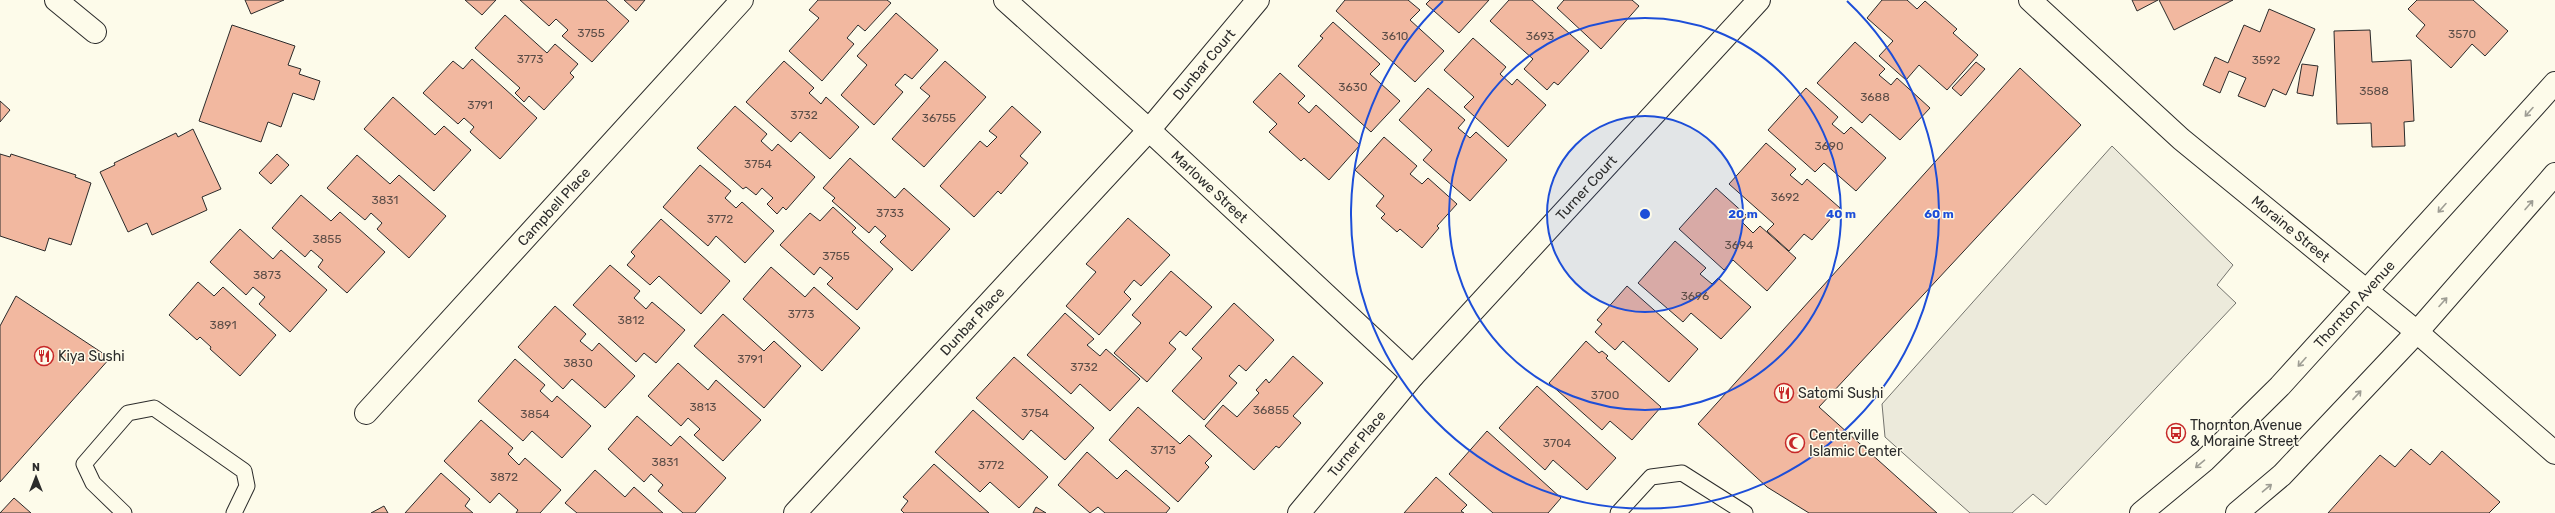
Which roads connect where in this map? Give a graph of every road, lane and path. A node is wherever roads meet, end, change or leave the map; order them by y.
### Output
1 (56, 0) edge
2 (742, 0) edge
3 (1005, 0) edge
4 (1258, 0) edge
5 (1759, 0) edge
6 (2030, 0) edge
7 (95, 32) dead end
8 (2555, 83) edge
9 (1149, 130) junction
10 (2555, 174) edge
11 (2366, 292) junction
12 (2417, 332) junction
13 (1414, 376) junction
14 (366, 413) dead end
15 (2555, 453) edge
16 (124, 513) edge
17 (234, 513) edge
18 (795, 513) edge
19 (1299, 513) edge
20 (1618, 513) edge
21 (1745, 513) edge
22 (2141, 513) edge
23 (2237, 513) edge

1 - 7 street
2 - 14 street, Campbell Place
3 - 9 street, Marlowe Street
4 - 9 street, Dunbar Court
5 - 13 street, Turner Court
6 - 11 street, Moraine Street
8 -> 11 street, Thornton Avenue
9 - 13 street, Marlowe Street
9 - 18 street, Dunbar Place
12 -> 10 street
11 - 12 street, Moraine Street
11 -> 22 street, Thornton Avenue
12 - 15 street, Moraine Street
23 -> 12 street
13 - 19 street, Turner Place
16 - 17 lane
20 - 21 lane

